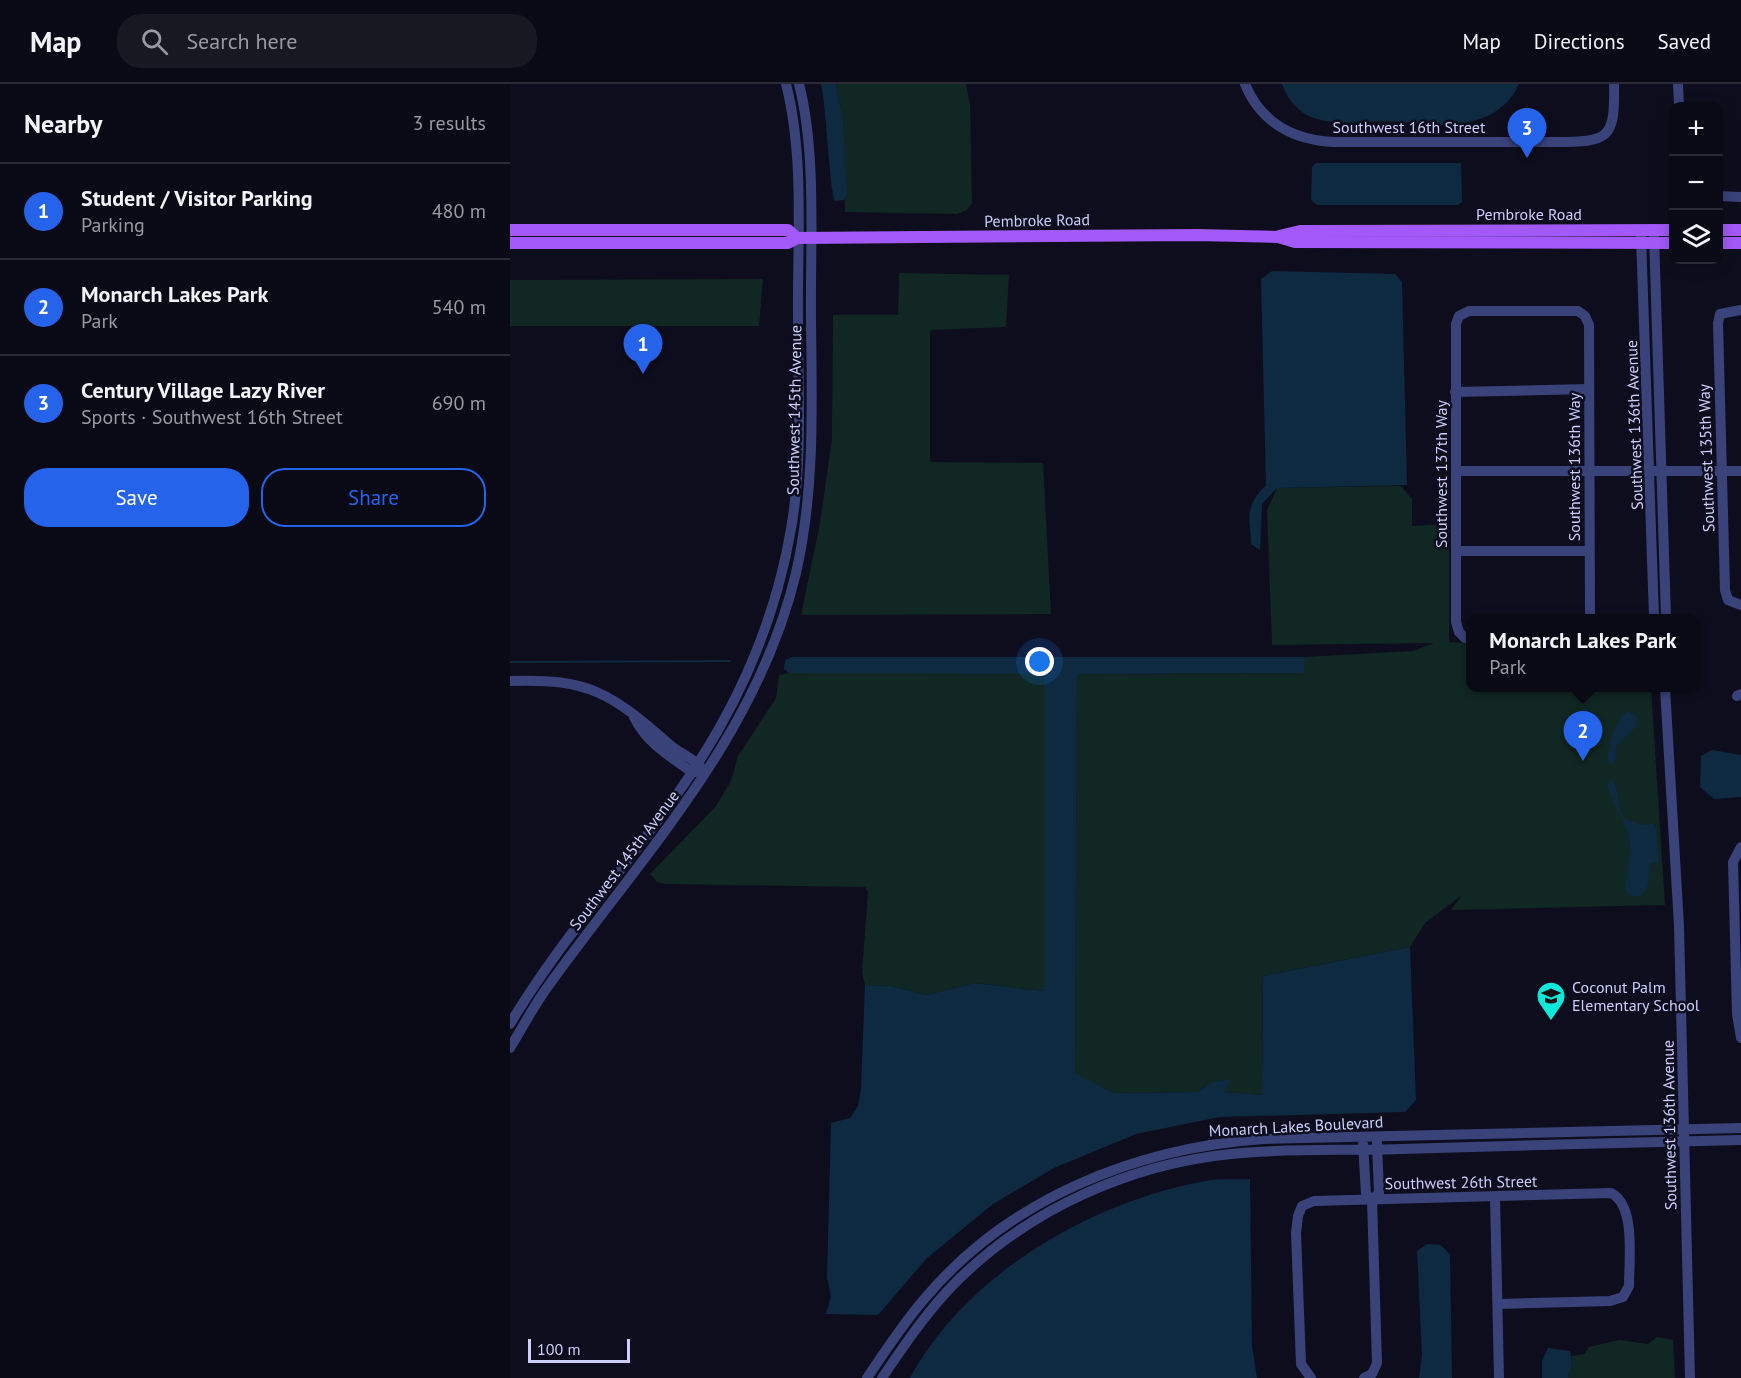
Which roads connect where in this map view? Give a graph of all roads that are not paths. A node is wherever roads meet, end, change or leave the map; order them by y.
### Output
1 (786, 84) edge
2 (799, 84) edge
3 (1245, 84) edge
4 (1614, 84) edge
5 (1678, 84) edge
6 (1678, 102) edge
7 (1723, 196) edge
8 (1741, 197) edge
9 (510, 230) edge
10 (1723, 230) edge
11 (1741, 230) edge
12 (1669, 232) edge
13 (1641, 236) junction
14 (1654, 237) junction
15 (797, 238) junction
16 (812, 238) junction
17 (1669, 242) edge
18 (510, 243) edge
19 (1723, 243) edge
20 (1741, 243) edge
21 (1741, 310) edge
22 (1585, 316) joint
23 (1589, 389) junction
24 (1455, 392) junction
25 (1456, 471) junction
26 (1589, 471) junction
27 (1656, 471) junction
28 (1722, 471) junction
29 (1741, 471) edge
30 (1456, 551) junction
31 (1589, 551) junction
32 (1741, 605) edge
33 (1590, 614) edge
34 (1654, 614) edge
35 (1666, 614) edge
36 (1466, 638) edge
37 (510, 681) edge
38 (1664, 692) edge
39 (694, 767) junction
40 (707, 772) junction
41 (1740, 848) edge
42 (1739, 918) edge
43 (510, 1024) edge
44 (1741, 1038) edge
45 (510, 1048) edge
46 (1741, 1128) edge
47 (1684, 1129) junction
48 (1363, 1137) junction
49 (1377, 1137) junction
50 (1291, 1138) junction
51 (1741, 1140) edge
52 (1684, 1141) junction
53 (1364, 1150) junction
54 (1377, 1150) junction
55 (1214, 1156) junction
56 (1365, 1184) junction
57 (1379, 1184) junction
58 (1495, 1197) junction
59 (1372, 1200) junction
60 (1498, 1304) junction
61 (1368, 1376) edge
62 (867, 1378) edge
63 (882, 1378) edge
64 (1311, 1378) edge
65 (1499, 1378) edge
66 (1690, 1378) edge

1 - 15 street, Southwest 145th Avenue
2 - 16 street, Southwest 145th Avenue
3 - 4 street, Southwest 16th Street
5 - 6 street
7 - 8 street
9 - 15 main road, Pembroke Road
10 - 11 main road
12 - 14 main road, Pembroke Road
13 - 14 main road, Pembroke Road
13 - 16 main road, Pembroke Road
13 - 27 street, Southwest 136th Avenue
14 - 17 main road, Pembroke Road
14 - 27 street, Southwest 136th Avenue
15 - 16 main road, Pembroke Road
15 - 18 main road, Pembroke Road
15 - 39 street, Southwest 145th Avenue
16 - 40 street, Southwest 145th Avenue
19 - 20 main road
21 - 28 street, Southwest 135th Way
22 - 23 street, Southwest 136th Way
22 - 24 street, Southwest 137th Way
23 - 24 street
23 - 26 street, Southwest 136th Way
24 - 25 street, Southwest 137th Way
25 - 26 street
25 - 30 street, Southwest 137th Way
26 - 27 street
26 - 31 street, Southwest 136th Way
27 - 28 street
27 - 34 street, Southwest 136th Avenue
27 - 35 street, Southwest 136th Avenue
28 - 29 street
28 - 32 street, Southwest 135th Way
30 - 31 street
30 - 36 street, Southwest 137th Way
31 - 33 street, Southwest 136th Way
37 - 39 street
38 - 47 street, Southwest 136th Avenue
39 - 40 street
39 - 43 street, Southwest 145th Avenue
40 - 45 street, Southwest 145th Avenue
41 - 42 street
42 - 44 street
46 - 47 street, Monarch Lakes Boulevard
47 - 49 street, Monarch Lakes Boulevard
47 - 52 street, Southwest 136th Avenue
48 - 49 street, Monarch Lakes Boulevard
48 - 50 street, Monarch Lakes Boulevard
48 - 53 street
49 - 54 street
50 - 55 street
50 - 62 street, Monarch Lakes Boulevard
51 - 52 street, Monarch Lakes Boulevard
52 - 54 street, Monarch Lakes Boulevard
52 - 66 street, Southwest 136th Avenue
53 - 54 street, Monarch Lakes Boulevard
53 - 55 street, Monarch Lakes Boulevard
53 - 56 street
54 - 57 street
55 - 63 street, Monarch Lakes Boulevard
56 - 57 street
56 - 59 street
57 - 59 street
58 - 59 street, Southwest 26th Street
58 - 60 street
58 - 60 street, Southwest 26th Street
59 - 61 street
59 - 64 street, Southwest 26th Street
60 - 65 street

